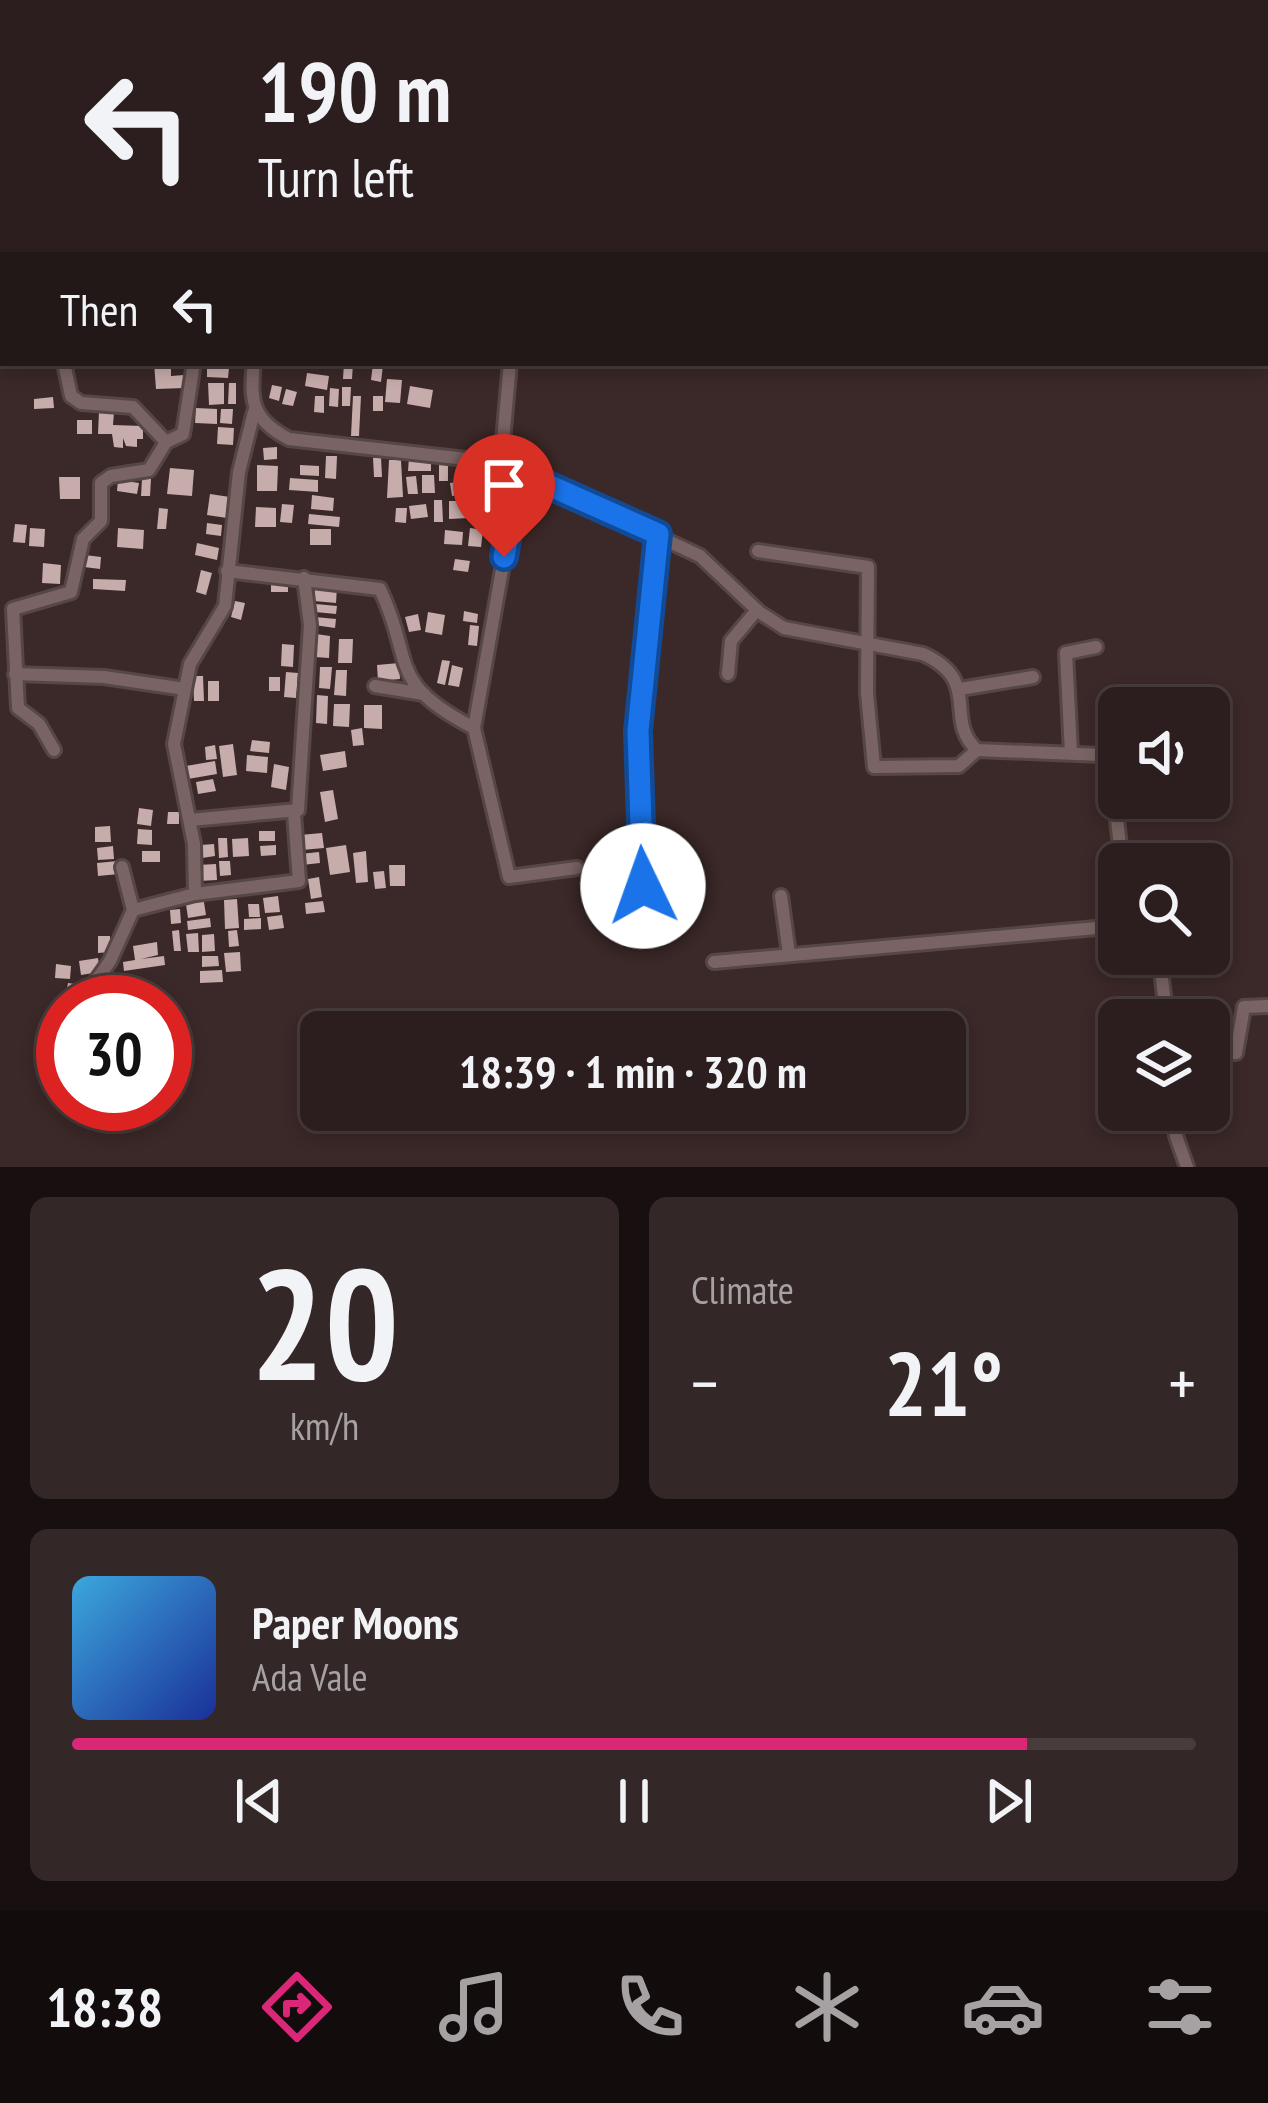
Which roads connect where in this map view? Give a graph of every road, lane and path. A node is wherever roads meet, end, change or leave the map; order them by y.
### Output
1 (65, 366) edge
2 (194, 366) edge
3 (254, 366) edge
4 (510, 366) edge
5 (254, 412) junction
6 (166, 442) junction
7 (501, 463) junction
8 (519, 472) junction
9 (658, 534) junction
10 (758, 551) dead end
11 (227, 572) junction
12 (304, 578) junction
13 (757, 610) junction
14 (871, 646) junction
15 (1096, 647) dead end
16 (728, 674) dead end
17 (1034, 676) dead end
18 (16, 681) junction
19 (375, 686) dead end
20 (960, 688) junction
21 (0, 689) edge
22 (185, 689) junction
23 (424, 694) junction
24 (474, 728) junction
25 (54, 750) dead end
26 (976, 750) junction
27 (1071, 753) junction
28 (294, 813) junction
29 (190, 820) junction
30 (1119, 843) edge
31 (122, 868) dead end
32 (577, 868) dead end
33 (195, 894) junction
34 (782, 896) dead end
35 (133, 910) junction
36 (645, 917) dead end
37 (1098, 928) edge
38 (788, 954) junction
39 (714, 962) dead end
40 (100, 975) edge
41 (1268, 1006) edge
42 (1230, 1053) edge
43 (1177, 1131) edge
44 (1187, 1167) edge

1 - 6 street
2 - 6 street
3 - 5 street
4 - 7 street
5 - 7 street
5 - 11 street
6 - 18 street
7 - 8 street
8 - 9 street
8 - 24 street
9 - 13 street
9 - 36 street
10 - 14 street
11 - 12 street
11 - 22 street
12 - 23 street
12 - 28 street
13 - 14 street
13 - 16 street
14 - 20 street
14 - 26 street
15 - 27 street
17 - 20 street
18 - 21 street
18 - 22 street
18 - 25 street
19 - 23 street
20 - 26 street
22 - 29 street
23 - 24 street
24 - 32 street
26 - 27 street
27 - 30 street
28 - 29 street
28 - 33 street
29 - 33 street
31 - 35 street
33 - 35 street
34 - 38 street
35 - 40 street
37 - 38 street
38 - 39 street
41 - 42 street
43 - 44 street

